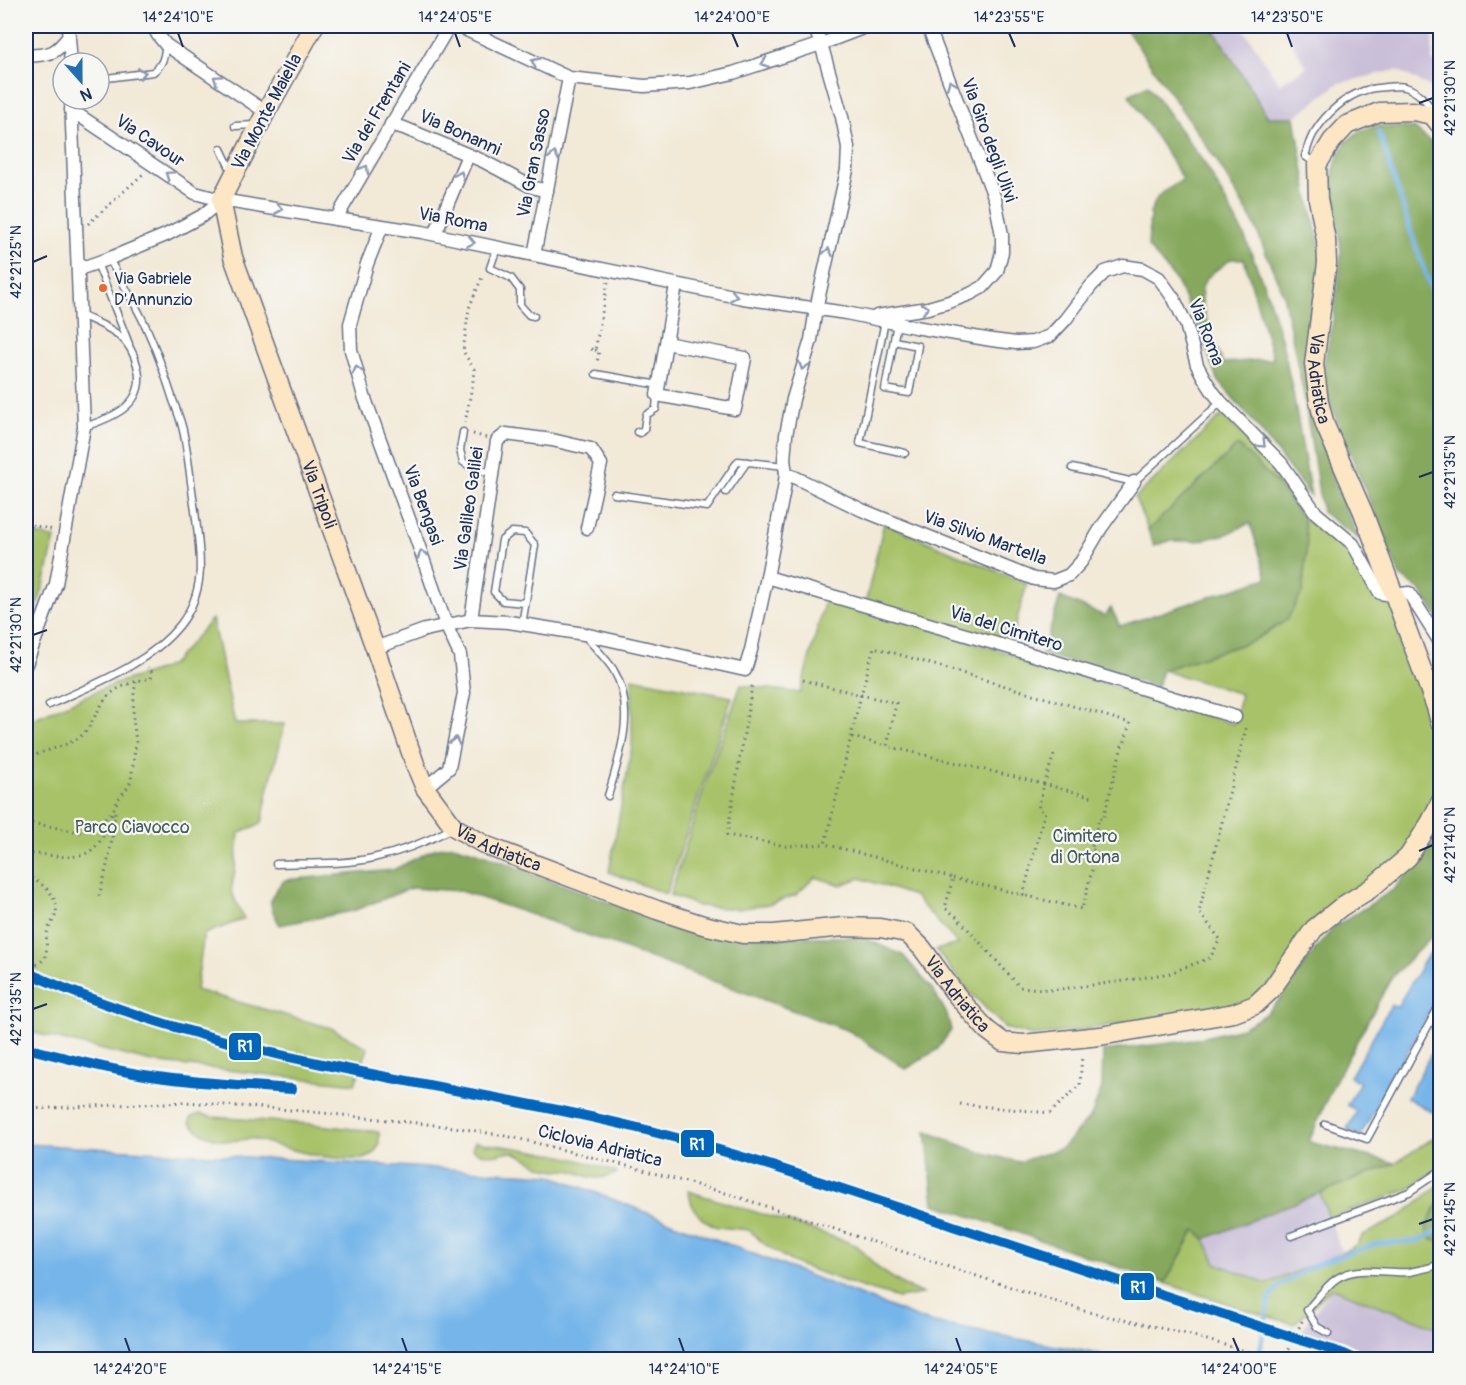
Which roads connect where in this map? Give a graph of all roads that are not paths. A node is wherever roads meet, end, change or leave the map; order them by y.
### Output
1 (153, 26) edge
2 (314, 26) edge
3 (449, 26) edge
4 (458, 26) edge
5 (814, 26) edge
6 (868, 26) edge
7 (928, 26) edge
8 (68, 31) edge
9 (821, 44) junction
10 (166, 45) junction
11 (70, 51) edge
12 (26, 56) edge
13 (111, 77) edge
14 (569, 78) junction
15 (71, 111) edge
16 (80, 111) edge
17 (262, 118) junction
18 (391, 124) junction
19 (1440, 125) edge
20 (235, 126) dead end
21 (221, 149) dead end
22 (468, 155) junction
23 (1317, 165) junction
24 (234, 175) junction
25 (547, 191) junction
26 (221, 200) junction
27 (336, 219) junction
28 (382, 226) junction
29 (435, 234) junction
30 (498, 247) junction
31 (534, 255) junction
32 (103, 261) junction
33 (79, 269) junction
34 (676, 285) junction
35 (816, 309) junction
36 (80, 315) junction
37 (534, 316) dead end
38 (867, 317) junction
39 (891, 322) junction
40 (894, 341) junction
41 (666, 344) junction
42 (132, 350) junction
43 (596, 374) road end
44 (658, 390) junction
45 (1221, 402) junction
46 (84, 427) junction
47 (463, 432) road end
48 (636, 432) dead end
49 (904, 453) dead end
50 (747, 462) junction
51 (1072, 468) dead end
52 (785, 469) junction
53 (493, 473) junction
54 (1134, 482) junction
55 (726, 492) dead end
56 (614, 494) dead end
57 (588, 528) dead end
58 (767, 577) junction
59 (1393, 595) junction
60 (525, 603) junction
61 (471, 620) junction
62 (446, 625) junction
63 (522, 625) junction
64 (584, 634) junction
65 (1440, 642) edge
66 (375, 648) junction
67 (26, 664) edge
68 (49, 705) dead end
69 (1235, 717) road end
70 (1440, 722) edge
71 (425, 788) junction
72 (608, 795) dead end
73 (1440, 803) edge
74 (454, 827) junction
75 (276, 864) dead end
76 (1440, 1004) edge
77 (1325, 1124) dead end
78 (1440, 1171) edge
79 (1291, 1236) dead end
80 (1440, 1264) edge
81 (1328, 1334) dead end

1 - 10 street
2 - 17 main road, Via Monte Maiella
3 - 18 street, Via dei Frentani
14 -> 4 street
5 - 9 street
6 - 9 street
38 -> 7 street, Via Giro degli Ulivi
8 - 11 street
8 - 12 street
9 -> 14 street
35 -> 9 street
13 -> 10 lane
17 -> 10 street
25 -> 14 street, Via Gran Sasso
15 - 33 street
26 -> 16 street, Via Cavour
17 - 20 lane
17 - 24 main road, Via Monte Maiella
18 - 22 street, Via Bonanni
27 -> 18 street, Via dei Frentani
19 - 23 main road
19 - 23 lane
21 - 24 lane
22 - 25 street, Via Bonanni
29 -> 22 street
23 - 59 main road, Via Adriatica
24 - 26 main road, Via Monte Maiella
25 - 31 street, Via Gran Sasso
26 -> 27 street, Via Roma
26 - 32 street
26 - 66 main road, Via Tripoli
27 - 28 street, Via Roma
28 - 29 street, Via Roma
62 -> 28 street, Via Bengasi
29 -> 30 street, Via Roma
30 - 31 street, Via Roma
30 - 37 lane
31 - 34 street, Via Roma
32 - 33 street
32 - 42 lane
32 - 68 lane
33 - 36 street
34 -> 35 street, Via Roma
34 - 41 street
35 - 38 street, Via Roma
35 -> 52 street
36 - 42 lane
36 - 46 street
38 - 39 street, Via Roma
39 - 40 lane
39 - 45 street, Via Roma
39 - 49 lane
40 - 40 lane
41 - 44 street
41 - 44 street
42 - 46 lane
43 - 44 lane
44 - 48 lane
45 - 54 lane
45 -> 59 street, Via Roma
46 - 67 street
47 - 53 lane
50 - 52 lane
50 - 55 lane
50 - 56 lane
51 - 54 lane
52 - 54 street, Via Silvio Martella
52 - 58 street
53 - 57 street, Via Galileo Galilei
53 - 61 street, Via Galileo Galilei
58 - 64 street
58 - 69 street, Via del Cimitero
59 - 65 street, Via Roma
59 - 70 main road, Via Adriatica
60 - 60 lane
60 - 63 lane
61 - 62 street
61 - 63 street
62 - 66 street
71 -> 62 street, Via Bengasi
63 - 64 street
64 - 72 lane
66 - 71 main road, Via Tripoli
71 - 74 main road, Via Adriatica
73 - 74 main road, Via Adriatica
74 - 75 lane
76 - 77 lane
78 - 79 lane
80 - 81 lane

